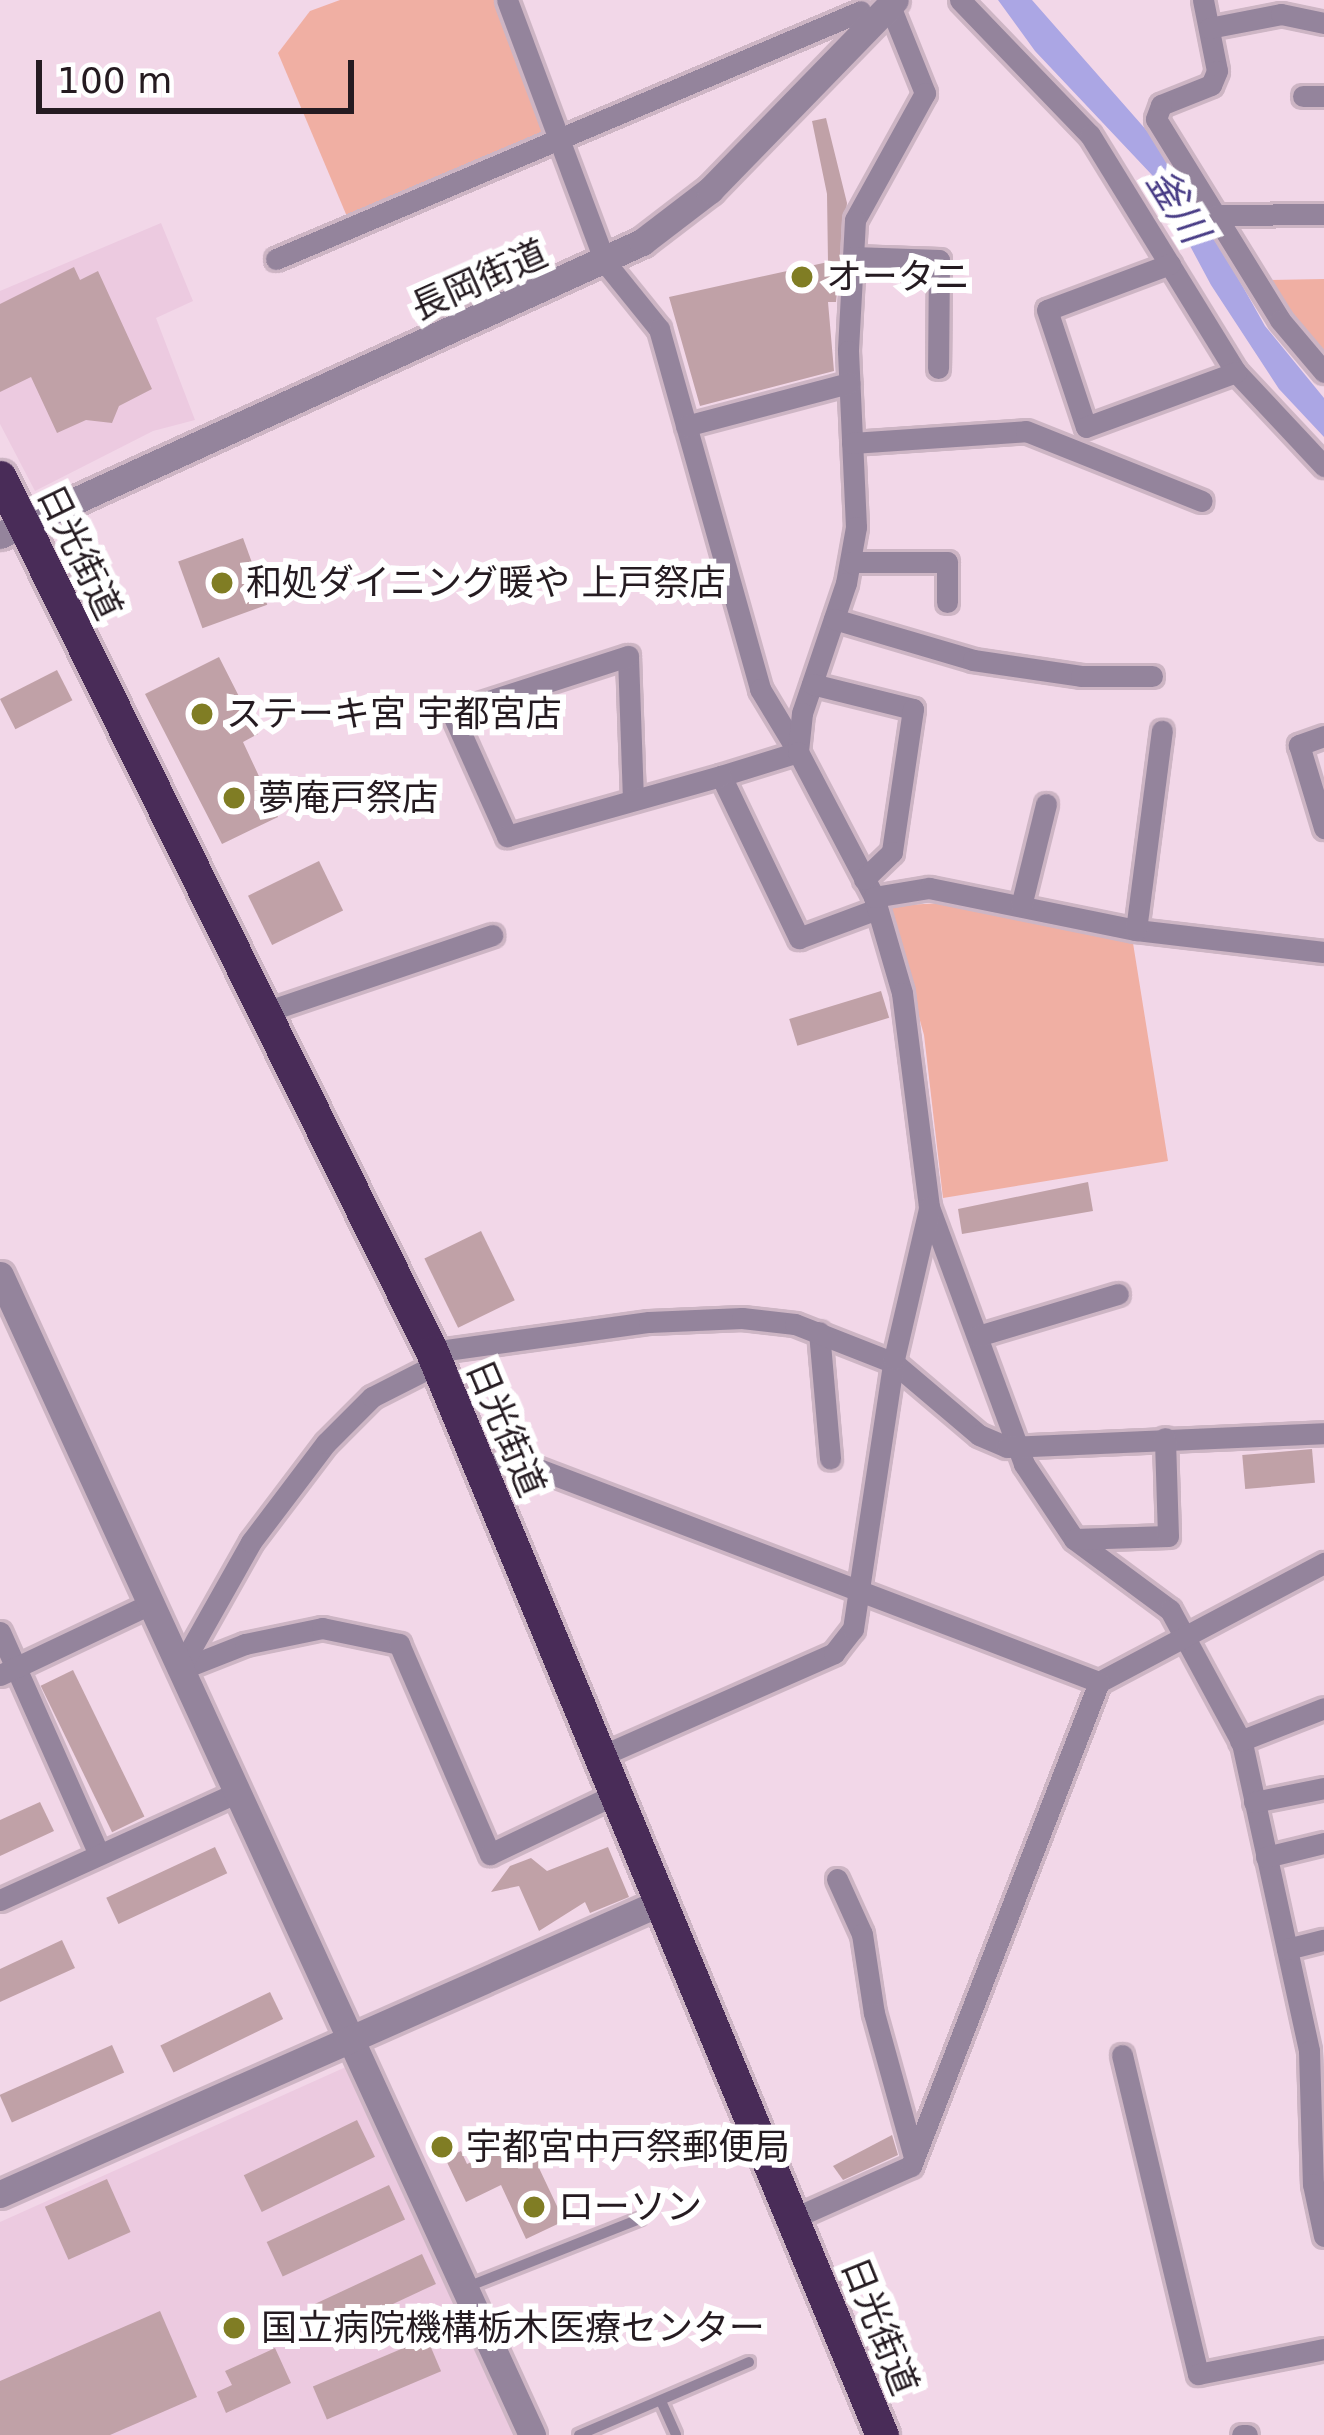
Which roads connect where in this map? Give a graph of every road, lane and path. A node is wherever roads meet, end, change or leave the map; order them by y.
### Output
1 (507, 0) edge
2 (960, 0) edge
3 (1203, 0) edge
4 (893, 3) edge
5 (862, 12) edge
6 (1324, 23) edge
7 (1209, 28) junction
8 (561, 144) junction
9 (1324, 214) edge
10 (1216, 215) junction
11 (853, 256) junction
12 (276, 259) dead end
13 (605, 262) junction
14 (1170, 264) junction
15 (938, 368) dead end
16 (1237, 372) junction
17 (1324, 372) edge
18 (849, 383) junction
19 (686, 426) junction
20 (852, 443) junction
21 (1324, 466) edge
22 (0, 477) edge
23 (1202, 501) dead end
24 (12, 530) edge
25 (851, 562) junction
26 (946, 602) dead end
27 (834, 619) junction
28 (1153, 676) dead end
29 (812, 684) junction
30 (1162, 731) dead end
31 (1324, 736) edge
32 (798, 752) junction
33 (721, 776) junction
34 (632, 800) junction
35 (1046, 803) dead end
36 (1324, 828) edge
37 (872, 895) junction
38 (1021, 906) junction
39 (1136, 930) junction
40 (492, 935) dead end
41 (1324, 952) edge
42 (265, 1012) junction
43 (929, 1207) junction
44 (0, 1275) edge
45 (1118, 1294) dead end
46 (819, 1332) junction
47 (979, 1336) junction
48 (434, 1358) junction
49 (894, 1363) junction
50 (1324, 1433) edge
51 (1165, 1438) junction
52 (1021, 1446) junction
53 (830, 1459) dead end
54 (479, 1464) junction
55 (1074, 1539) junction
56 (1324, 1563) edge
57 (1324, 1582) edge
58 (1272, 1589) junction
59 (864, 1593) junction
60 (150, 1604) junction
61 (0, 1632) edge
62 (1186, 1632) junction
63 (179, 1670) junction
64 (8, 1671) edge
65 (1099, 1682) junction
66 (1324, 1708) edge
67 (1240, 1741) junction
68 (601, 1756) junction
69 (1324, 1788) edge
70 (236, 1792) junction
71 (616, 1794) junction
72 (1254, 1802) junction
73 (1324, 1844) edge
74 (99, 1854) junction
75 (1266, 1857) junction
76 (837, 1879) dead end
77 (0, 1900) edge
78 (661, 1902) junction
79 (1324, 1940) edge
80 (1287, 1948) junction
81 (350, 2038) junction
82 (1122, 2054) dead end
83 (1320, 2065) edge
84 (914, 2157) junction
85 (1318, 2163) edge
86 (0, 2194) edge
87 (794, 2218) junction
88 (640, 2219) dead end
89 (1324, 2236) edge
90 (464, 2288) junction
91 (1324, 2349) edge
92 (749, 2362) dead end
93 (661, 2401) junction
94 (532, 2435) edge
95 (579, 2435) edge
96 (676, 2435) edge
97 (882, 2435) edge

1 - 8 street
2 - 14 street
3 - 7 street
4 - 5 street, 長岡街道
4 - 11 street
5 - 8 street
5 - 13 street, 長岡街道
6 - 7 street
7 - 10 street
8 - 12 street
8 - 13 street
9 - 10 street
10 - 17 street
11 - 15 street
11 - 18 street
13 - 19 street
13 - 24 street, 長岡街道
14 - 16 street
14 - 16 street
16 - 21 street
18 - 19 street
18 - 20 street
19 - 32 street
20 - 23 street
20 - 25 street
22 - 24 highway, 日光街道
24 - 42 highway, 日光街道
25 - 26 street
25 - 27 street
27 - 28 street
27 - 29 street
29 - 32 street
29 - 37 street
30 - 39 street
31 - 36 street
32 - 33 street
32 - 37 street
33 - 34 street
33 - 37 street
34 - 34 street
35 - 38 street
37 - 38 street
37 - 43 street
38 - 39 street
39 - 41 street
40 - 42 street
42 - 48 highway, 日光街道
43 - 47 street
43 - 49 street
44 - 60 street
45 - 47 street
46 - 48 street
46 - 49 street
46 - 53 street
47 - 52 street
48 - 54 highway, 日光街道
48 - 63 street
49 - 52 street
49 - 59 street
50 - 51 street
51 - 52 street
51 - 55 street
52 - 55 street
54 - 59 street
54 - 68 highway, 日光街道
55 - 62 street
56 - 58 street
57 - 58 street
58 - 62 street
59 - 65 street
59 - 68 street
60 - 63 street
60 - 64 street
61 - 64 street
62 - 65 street
62 - 67 street
63 - 70 street
63 - 71 street
64 - 74 street
65 - 84 street
66 - 67 street
67 - 72 street
68 - 71 highway, 日光街道
69 - 72 street
70 - 74 street
70 - 81 street
71 - 78 highway, 日光街道
72 - 75 street
73 - 75 street
74 - 77 street
75 - 80 street
76 - 84 street
78 - 81 street
78 - 87 highway, 日光街道
79 - 80 street
80 - 83 street
81 - 86 street
81 - 90 street
82 - 91 street
83 - 85 street
84 - 87 street
85 - 89 street
87 - 97 highway, 日光街道
88 - 90 lane
90 - 94 street
92 - 93 lane
93 - 95 lane
93 - 96 lane

